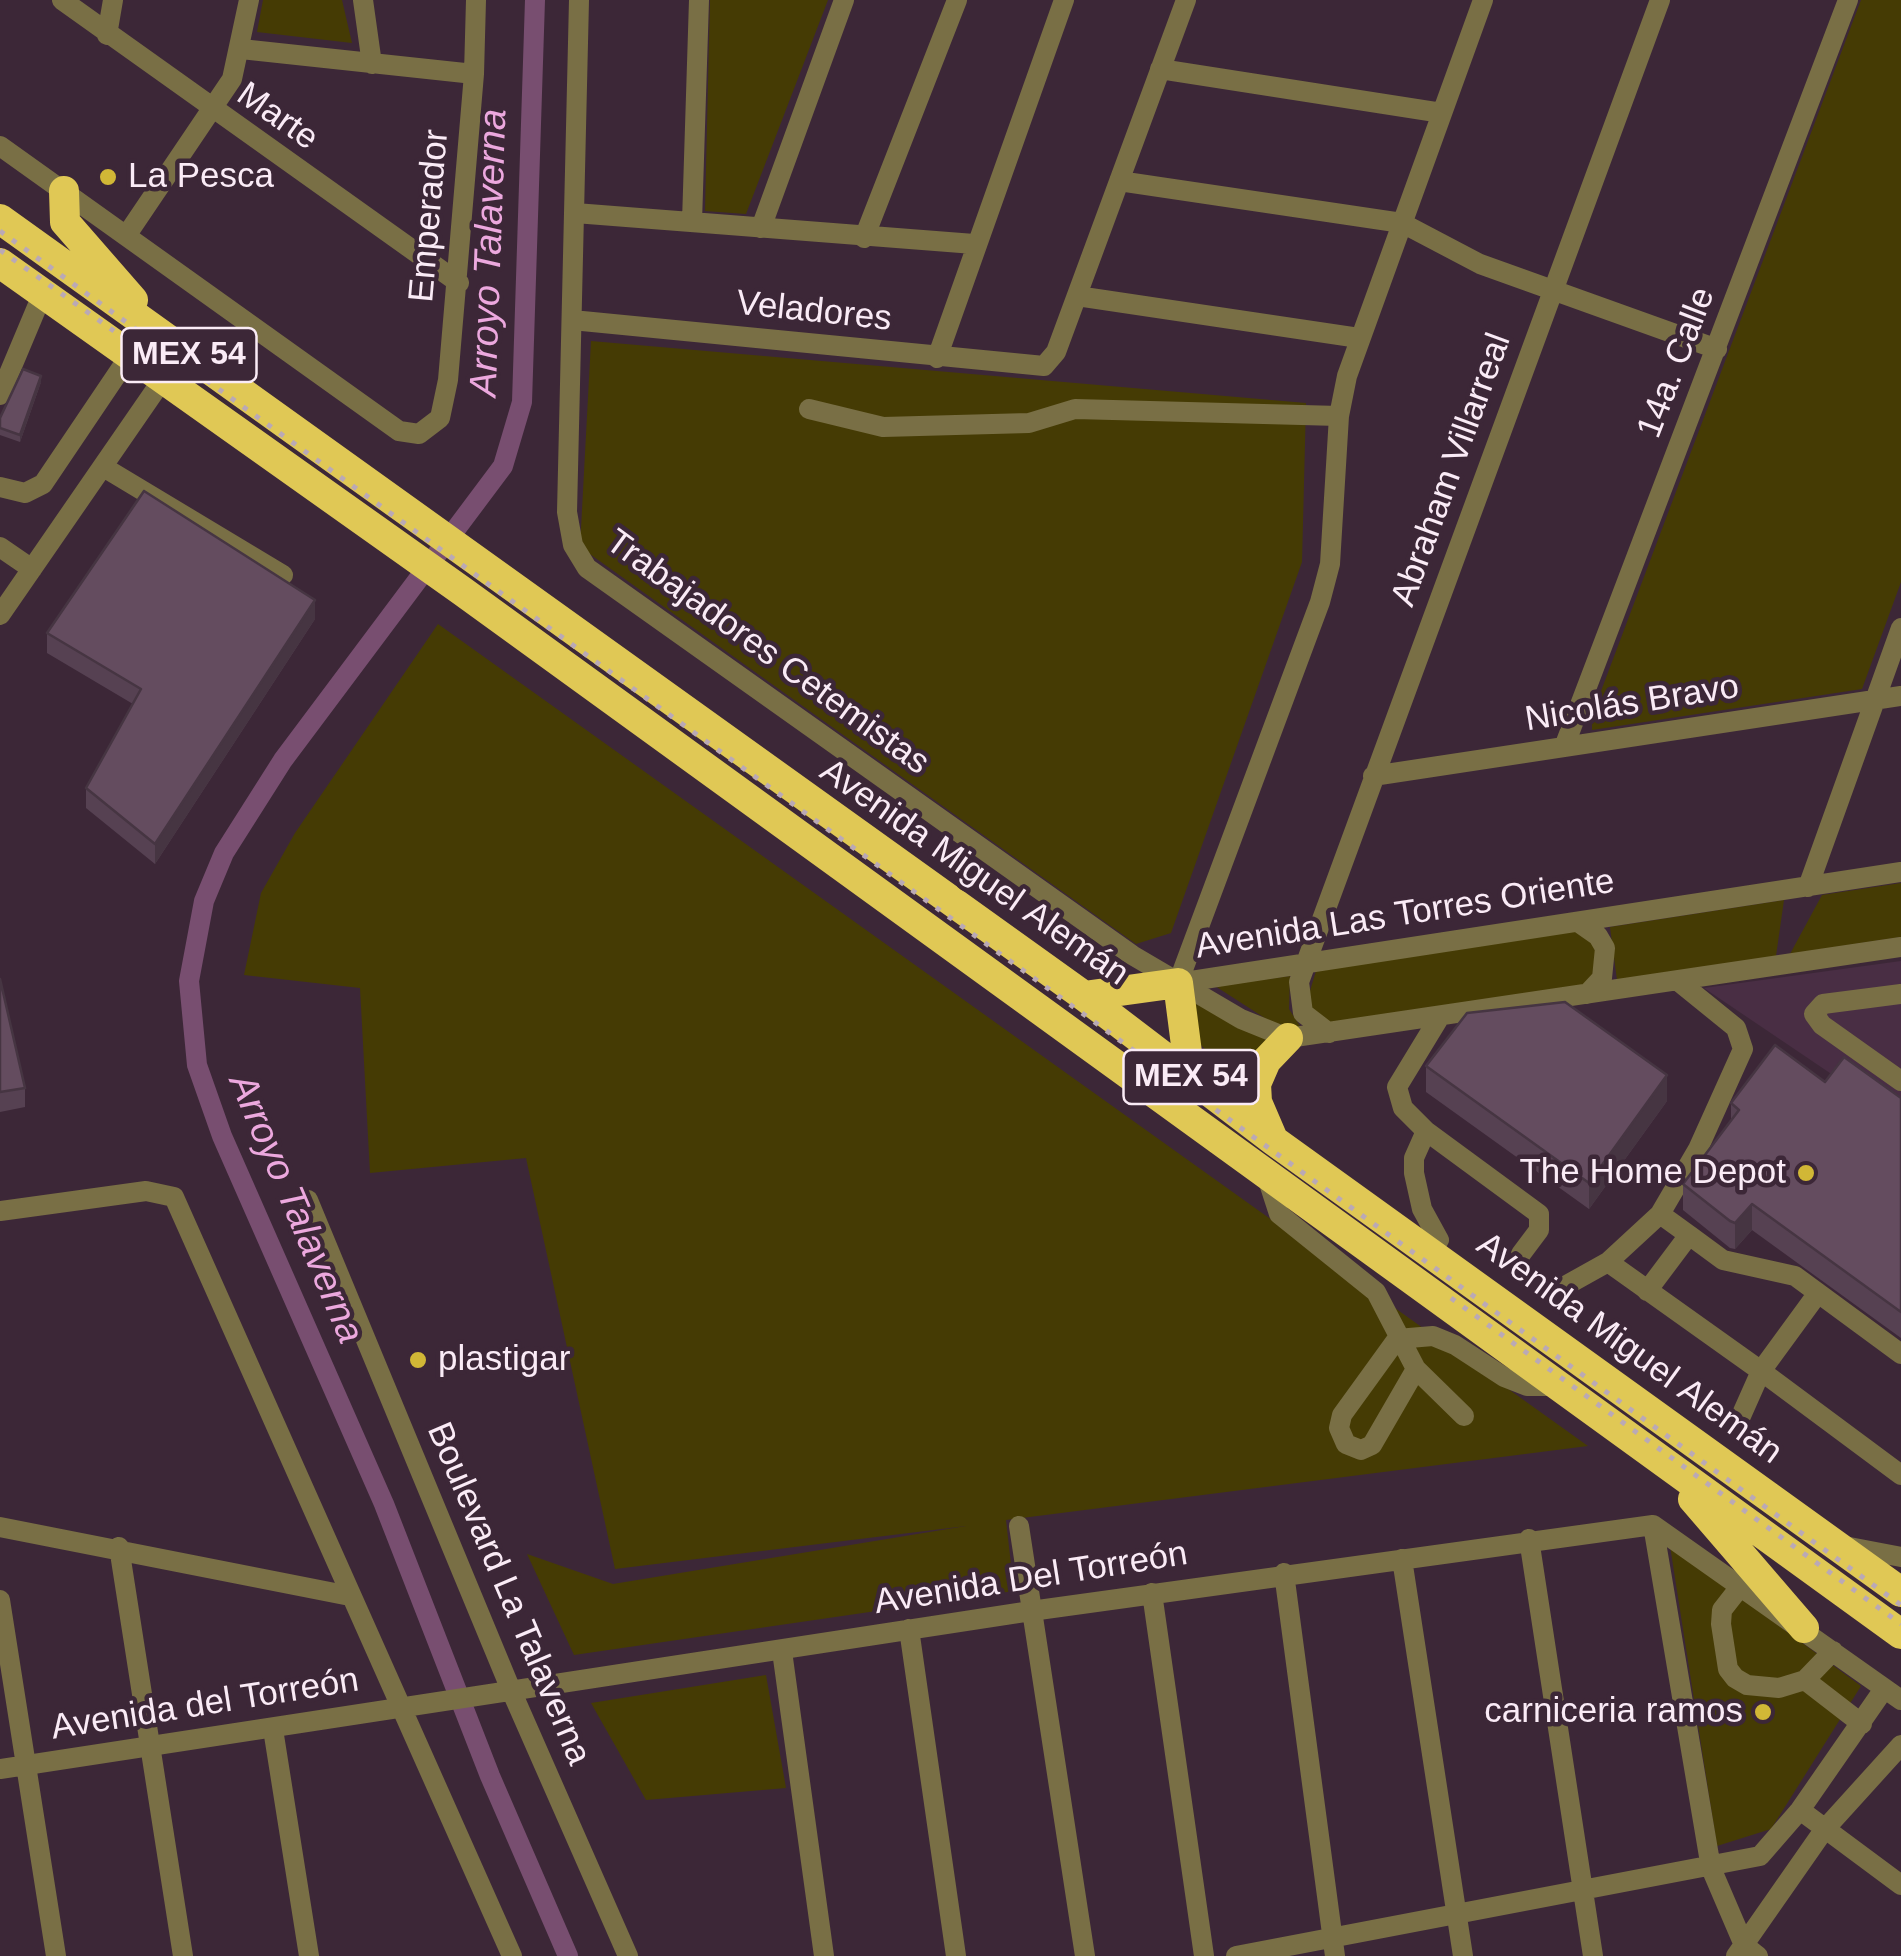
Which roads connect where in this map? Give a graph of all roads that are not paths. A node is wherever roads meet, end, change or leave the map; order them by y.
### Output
1 (62, 0) edge
2 (114, 0) edge
3 (249, 0) edge
4 (363, 0) edge
5 (476, 0) edge
6 (579, 0) edge
7 (698, 0) edge
8 (844, 0) edge
9 (956, 0) edge
10 (1064, 0) edge
11 (1186, 0) edge
12 (1483, 0) edge
13 (1660, 0) edge
14 (1848, 0) edge
15 (107, 35) junction
16 (241, 49) junction
17 (372, 64) junction
18 (1160, 69) junction
19 (474, 74) junction
20 (214, 112) junction
21 (1442, 113) junction
22 (0, 146) edge
23 (1119, 181) junction
24 (64, 191) junction
25 (574, 213) junction
26 (0, 219) edge
27 (692, 222) junction
28 (1402, 223) junction
29 (761, 228) junction
30 (126, 236) junction
31 (864, 238) junction
32 (974, 244) junction
33 (0, 263) edge
34 (458, 283) junction
35 (1552, 291) junction
36 (42, 295) junction
37 (1077, 296) junction
38 (572, 320) junction
39 (146, 325) junction
40 (1360, 338) junction
41 (1717, 349) junction
42 (130, 355) junction
43 (937, 358) junction
44 (163, 379) junction
45 (0, 395) edge
46 (810, 409) dead end
47 (1339, 416) junction
48 (105, 468) junction
49 (0, 487) edge
50 (0, 547) edge
51 (32, 569) junction
52 (283, 575) edge
53 (471, 578) junction
54 (0, 615) edge
55 (1901, 628) edge
56 (1901, 696) edge
57 (1874, 700) junction
58 (1564, 748) junction
59 (1373, 776) junction
60 (1901, 872) edge
61 (1808, 886) junction
62 (1578, 922) junction
63 (1901, 948) edge
64 (1306, 962) junction
65 (1678, 981) junction
66 (1178, 983) junction
67 (1587, 994) junction
68 (1901, 994) edge
69 (1084, 996) junction
70 (1439, 1018) junction
71 (1329, 1033) junction
72 (1288, 1038) junction
73 (1190, 1076) junction
74 (1901, 1081) edge
75 (1426, 1131) junction
76 (1273, 1140) junction
77 (1266, 1174) junction
78 (308, 1200) dead end
79 (0, 1212) edge
80 (1660, 1214) junction
81 (1689, 1235) junction
82 (1442, 1245) junction
83 (1521, 1254) dead end
84 (1608, 1262) junction
85 (1565, 1286) dead end
86 (1647, 1290) junction
87 (1818, 1293) junction
88 (1397, 1340) junction
89 (1901, 1354) edge
90 (1416, 1370) junction
91 (1761, 1371) junction
92 (1557, 1386) junction
93 (1464, 1416) dead end
94 (1741, 1416) dead end
95 (1662, 1463) junction
96 (1901, 1475) edge
97 (1653, 1525) junction
98 (1019, 1526) dead end
99 (0, 1527) edge
100 (1529, 1539) junction
101 (1835, 1545) junction
102 (118, 1547) junction
103 (1901, 1556) edge
104 (1402, 1559) junction
105 (1284, 1573) junction
106 (1740, 1586) junction
107 (1901, 1592) edge
108 (1152, 1593) junction
109 (350, 1596) junction
110 (0, 1600) edge
111 (1031, 1611) junction
112 (1804, 1628) junction
113 (909, 1630) junction
114 (1901, 1634) edge
115 (782, 1651) junction
116 (1833, 1651) junction
117 (1805, 1680) junction
118 (510, 1690) junction
119 (1893, 1695) edge
120 (409, 1706) junction
121 (1862, 1724) junction
122 (273, 1729) junction
123 (1901, 1745) edge
124 (150, 1746) junction
125 (25, 1765) junction
126 (0, 1769) edge
127 (1800, 1810) junction
128 (1824, 1830) junction
129 (1710, 1868) junction
130 (1901, 1885) edge
131 (1584, 1890) junction
132 (1458, 1914) junction
133 (1334, 1948) edge
134 (1746, 1952) edge
135 (56, 1956) edge
136 (183, 1956) edge
137 (309, 1956) edge
138 (512, 1956) edge
139 (628, 1956) edge
140 (824, 1956) edge
141 (956, 1956) edge
142 (1085, 1956) edge
143 (1204, 1956) edge
144 (1236, 1956) edge
145 (1463, 1956) edge
146 (1593, 1956) edge

1 - 15 street, Marte
2 - 15 street
3 - 16 street
4 - 17 street
5 - 19 street, Emperador
6 - 25 street, Trabajadores Cetemistas
7 - 27 street
8 - 29 street
9 - 31 street
10 - 32 street
11 - 18 street
12 - 21 street
13 - 35 street, Abraham Villarreal
14 - 41 street, 14a. Calle
15 - 20 street, Marte
16 - 17 street
16 - 20 street
17 - 19 street
18 - 21 street
18 - 23 street
19 - 34 street, Emperador
20 - 30 street
20 - 34 street, Marte
21 - 28 street
22 - 24 street
23 - 28 street
23 - 37 street
24 - 30 street
24 - 39 highway
25 - 27 street
25 - 38 street, Trabajadores Cetemistas
26 - 39 highway, Avenida Miguel Alemán / MEX 54
27 - 29 street
28 - 35 street
28 - 40 street
29 - 31 street
30 - 34 street, Emperador
31 - 32 street
32 - 43 street
33 - 36 highway, Avenida Miguel Alemán / MEX 54
35 - 41 street
35 - 59 street, Abraham Villarreal
36 - 42 highway, Avenida Miguel Alemán / MEX 54
36 - 45 street
37 - 40 street
37 - 43 street, Veladores
38 - 43 street, Veladores
38 - 66 street, Trabajadores Cetemistas
39 - 53 highway, Avenida Miguel Alemán / MEX 54
40 - 47 street
41 - 58 street, 14a. Calle
42 - 44 highway, Avenida Miguel Alemán / MEX 54
42 - 49 street
44 - 48 street
44 - 53 highway, Avenida Miguel Alemán / MEX 54
46 - 47 street
47 - 66 street
48 - 51 street
48 - 52 street
50 - 51 street
51 - 54 street
53 - 69 highway, Avenida Miguel Alemán / MEX 54
53 - 77 highway, Avenida Miguel Alemán / MEX 54
55 - 57 street
56 - 57 street, Nicolás Bravo
57 - 58 street, Nicolás Bravo
57 - 61 street
58 - 59 street, Nicolás Bravo
59 - 64 street, Abraham Villarreal
60 - 61 street, Avenida Las Torres Oriente
61 - 62 street, Avenida Las Torres Oriente
62 - 64 street, Avenida Las Torres Oriente
62 - 67 street
63 - 65 street
64 - 66 street, Avenida Las Torres Oriente
64 - 71 street, Abraham Villarreal
65 - 67 street
65 - 80 street
66 - 69 highway
66 - 72 street, Avenida Las Torres Oriente
66 - 73 highway
67 - 70 street
68 - 74 street
69 - 73 highway, Avenida Miguel Alemán / MEX 54
70 - 71 street
70 - 75 street
71 - 72 street
72 - 76 highway
73 - 76 highway, Avenida Miguel Alemán / MEX 54
75 - 82 street
75 - 83 street
76 - 82 highway, Avenida Miguel Alemán / MEX 54
77 - 88 street
77 - 92 highway, Avenida Miguel Alemán / MEX 54
78 - 118 street, Boulevard La Talaverna
79 - 109 street
80 - 81 street
80 - 84 street
81 - 86 street
81 - 87 street
82 - 101 highway, Avenida Miguel Alemán / MEX 54
84 - 85 street
84 - 86 street
86 - 91 street
87 - 89 street
87 - 91 street
88 - 90 street
88 - 90 street
88 - 92 street
90 - 93 street
91 - 94 street
91 - 96 street
92 - 95 highway, Avenida Miguel Alemán / MEX 54
95 - 112 highway
95 - 114 highway, Avenida Miguel Alemán / MEX 54
97 - 100 street, Avenida Del Torreón
97 - 106 street
97 - 129 street
98 - 111 street
99 - 102 street
100 - 104 street, Avenida Del Torreón
100 - 131 street
101 - 103 street
101 - 107 highway, Avenida Miguel Alemán / MEX 54
102 - 109 street
102 - 124 street
104 - 105 street, Avenida Del Torreón
104 - 132 street
105 - 108 street, Avenida Del Torreón
105 - 133 street
106 - 112 street
106 - 117 street
108 - 111 street, Avenida Del Torreón
108 - 143 street
109 - 120 street
110 - 125 street
111 - 113 street, Avenida Del Torreón
111 - 142 street
112 - 116 street
113 - 115 street, Avenida Del Torreón
113 - 141 street
115 - 118 street, Avenida Del Torreón
115 - 140 street
116 - 117 street
116 - 119 street
117 - 121 street
118 - 120 street, Avenida Del Torreón
118 - 139 street, Boulevard La Talaverna
119 - 121 street
120 - 122 street, Avenida del Torreón
120 - 138 street
121 - 127 street
122 - 124 street, Avenida del Torreón
122 - 137 street
123 - 128 street
124 - 125 street, Avenida del Torreón
124 - 136 street
125 - 126 street, Avenida del Torreón
125 - 135 street
127 - 128 street
127 - 129 street
128 - 130 street
128 - 134 street
129 - 131 street
129 - 134 street
131 - 132 street
131 - 146 street
132 - 133 street
132 - 145 street
133 - 144 street

